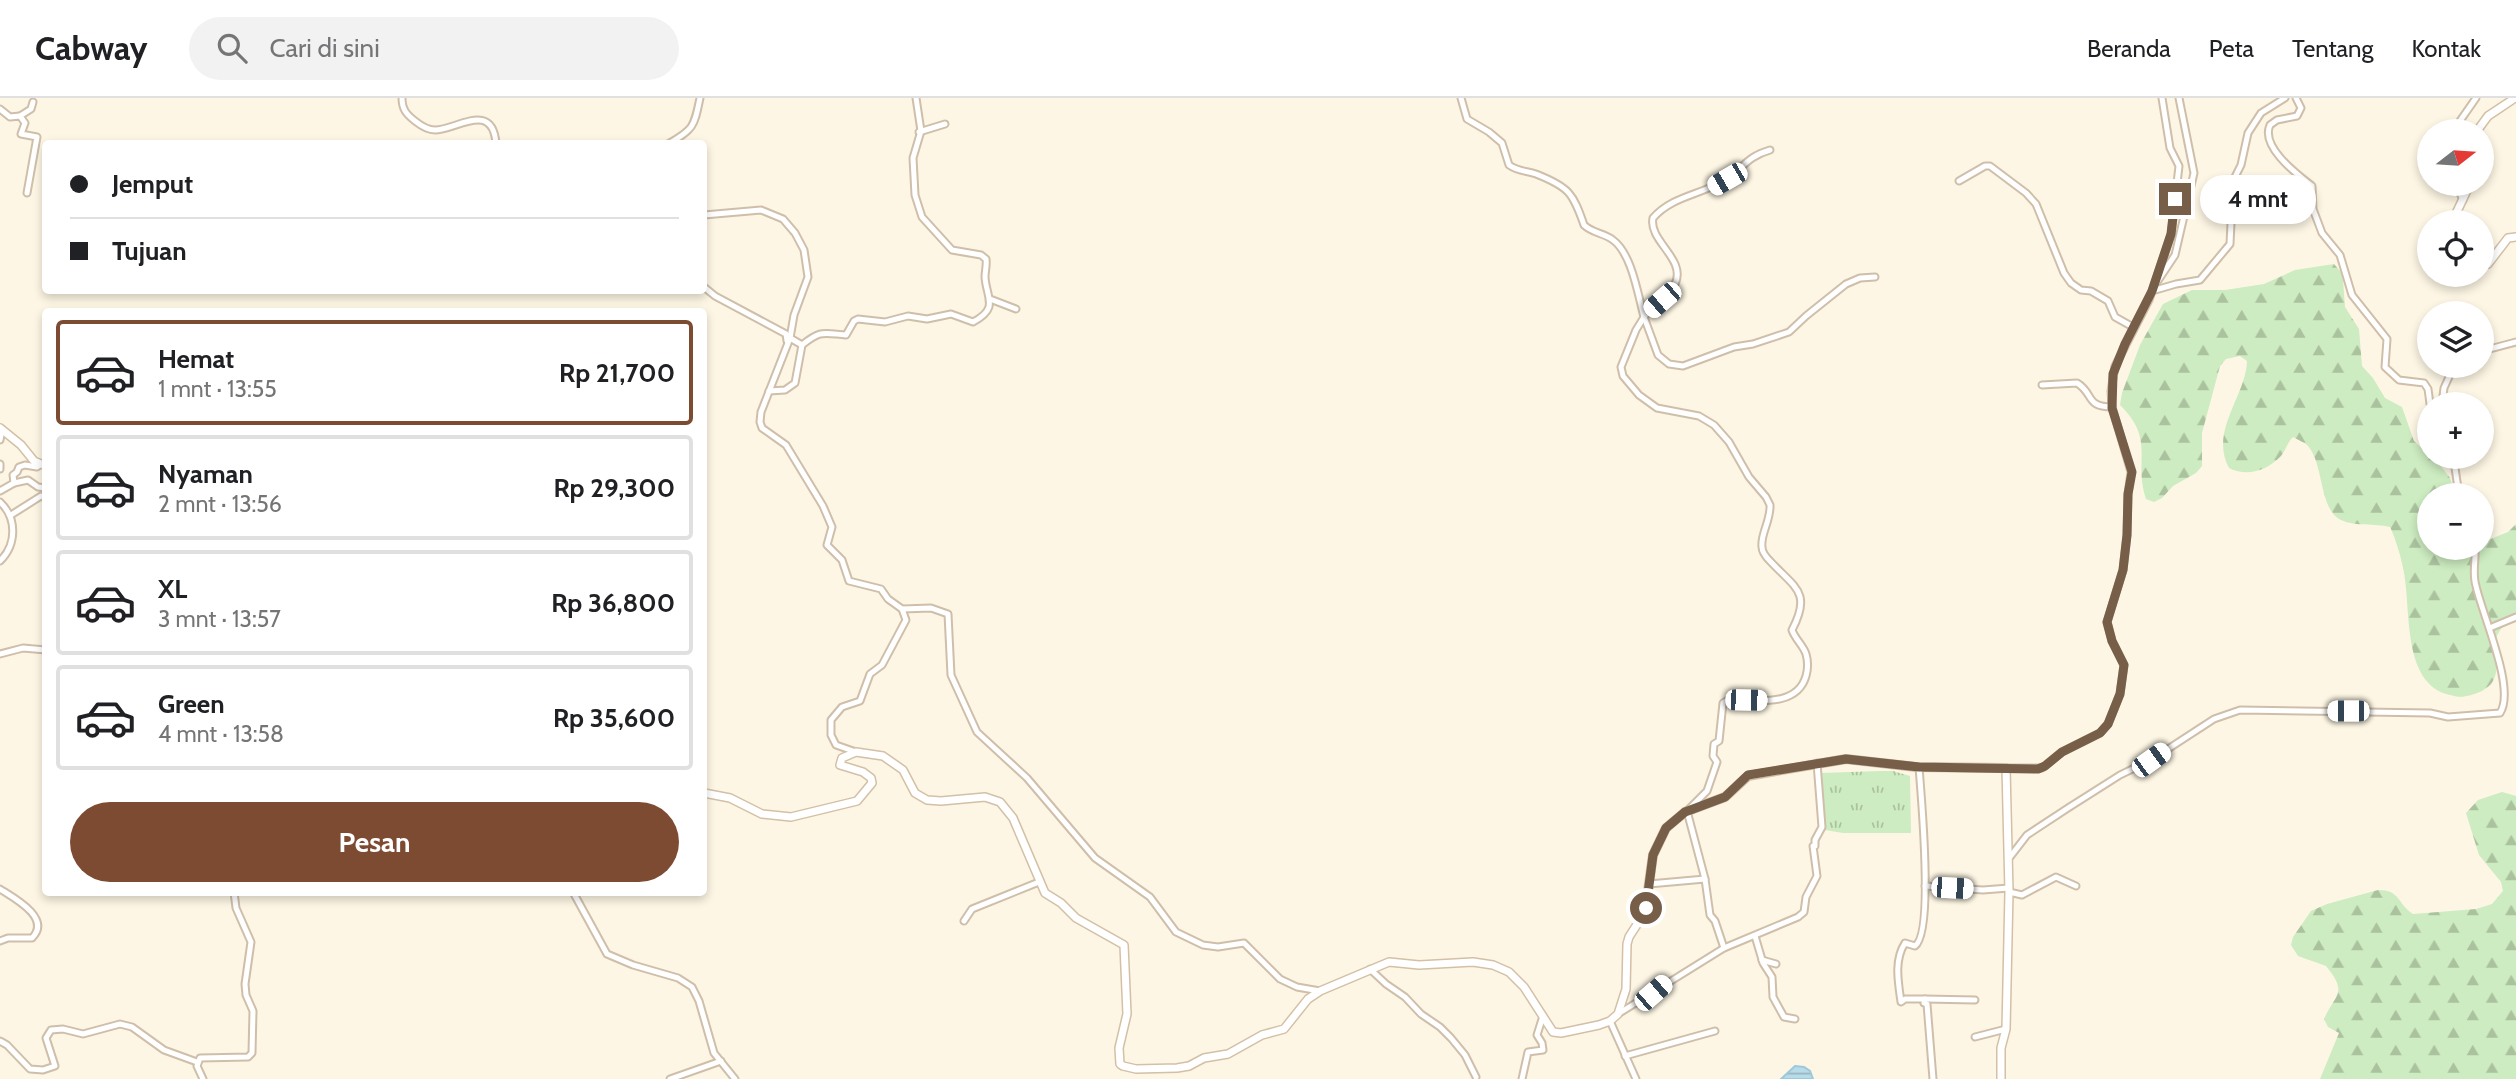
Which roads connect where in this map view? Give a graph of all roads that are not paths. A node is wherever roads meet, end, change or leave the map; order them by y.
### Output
1 (402, 98) edge
2 (700, 98) edge
3 (916, 98) edge
4 (1461, 98) edge
5 (2162, 98) edge
6 (2179, 98) edge
7 (2285, 98) edge
8 (2297, 98) edge
9 (2476, 98) edge
10 (2515, 98) edge
11 (33, 102) dead end
12 (0, 109) edge
13 (20, 116) junction
14 (2461, 119) edge
15 (2486, 119) edge
16 (945, 124) dead end
17 (919, 131) junction
18 (495, 140) edge
19 (676, 140) edge
20 (1770, 150) dead end
21 (1959, 181) dead end
22 (27, 193) dead end
23 (2461, 196) edge
24 (2465, 196) edge
25 (2463, 200) junction
26 (2457, 210) edge
27 (707, 215) edge
28 (2516, 237) edge
29 (2494, 256) edge
30 (1875, 277) dead end
31 (707, 289) edge
32 (2153, 289) junction
33 (990, 299) junction
34 (1016, 309) dead end
35 (1644, 317) junction
36 (2133, 327) junction
37 (790, 338) junction
38 (2516, 342) edge
39 (802, 345) junction
40 (2494, 348) edge
41 (785, 354) junction
42 (2042, 385) dead end
43 (769, 391) junction
44 (2428, 392) edge
45 (2112, 408) junction
46 (1, 429) edge
47 (0, 440) edge
48 (0, 464) edge
49 (42, 464) edge
50 (42, 465) edge
51 (0, 469) edge
52 (14, 482) junction
53 (42, 487) edge
54 (0, 491) edge
55 (42, 496) edge
56 (0, 502) edge
57 (11, 515) junction
58 (2475, 560) edge
59 (0, 561) edge
60 (902, 609) junction
61 (2516, 617) edge
62 (2492, 627) junction
63 (42, 650) edge
64 (0, 654) edge
65 (2511, 677) dead end
66 (2512, 695) dead end
67 (856, 752) junction
68 (1816, 763) junction
69 (1919, 767) junction
70 (2006, 768) junction
71 (707, 794) edge
72 (1687, 811) junction
73 (2008, 860) junction
74 (1705, 879) junction
75 (1039, 882) junction
76 (1649, 884) junction
77 (1926, 886) junction
78 (2076, 886) dead end
79 (0, 889) edge
80 (2009, 890) junction
81 (234, 896) edge
82 (575, 896) edge
83 (964, 921) dead end
84 (1755, 936) junction
85 (0, 941) edge
86 (1724, 948) junction
87 (1762, 960) junction
88 (1776, 964) dead end
89 (1370, 970) junction
90 (1320, 991) junction
91 (1925, 999) junction
92 (1975, 1000) dead end
93 (1618, 1014) junction
94 (1543, 1016) junction
95 (1795, 1019) dead end
96 (1610, 1021) junction
97 (2006, 1029) junction
98 (1715, 1031) dead end
99 (1975, 1037) dead end
100 (0, 1041) edge
101 (1625, 1056) junction
102 (721, 1061) junction
103 (197, 1062) junction
104 (1476, 1077) dead end
105 (203, 1079) edge
106 (670, 1079) edge
107 (734, 1079) edge
108 (1522, 1079) edge
109 (1636, 1079) edge
110 (1933, 1079) edge
111 (2001, 1079) edge

1 - 18 street
2 - 19 street
3 - 17 street
4 - 35 street
5 - 32 street
6 - 32 street
7 - 32 street
8 - 44 street
9 - 14 street
10 - 15 street
11 - 13 street
12 - 13 street
13 - 22 street
16 - 17 street
17 - 33 street
20 - 35 street
21 - 36 street
23 - 25 street
24 - 25 street
25 - 26 street
27 - 37 street
28 - 29 street
30 - 35 street
31 - 41 street
32 - 36 street
33 - 34 street
33 - 39 street
35 - 72 street
36 - 45 street
37 - 39 street
37 - 41 street
38 - 40 street
39 - 43 street
41 - 43 street
42 - 45 street
43 - 60 street
45 - 70 street
46 - 47 street
46 - 49 street
48 - 51 street
50 - 52 street
52 - 53 street
52 - 54 street
55 - 57 street
56 - 57 street
57 - 59 street
58 - 62 street
60 - 67 street
60 - 90 street
61 - 62 street
62 - 65 street
63 - 64 street
66 - 73 street
67 - 71 street
67 - 75 street
68 - 69 street
68 - 72 street
68 - 84 street
69 - 70 street
69 - 77 street
70 - 73 street
72 - 74 street
72 - 76 street
73 - 80 street
74 - 76 street
74 - 86 street
75 - 83 street
75 - 90 street
76 - 93 street
77 - 80 street
77 - 91 street
78 - 80 street
79 - 85 street
80 - 97 street
81 - 103 street
82 - 102 street
84 - 86 street
84 - 87 street
86 - 93 street
87 - 88 street
87 - 95 street
89 - 90 street
89 - 94 street
89 - 104 street
91 - 92 street
91 - 110 street
93 - 96 street
94 - 96 street
94 - 108 street
96 - 101 street
97 - 99 street
97 - 111 street
98 - 101 street
100 - 103 street
101 - 109 street
102 - 106 street
102 - 107 street
103 - 105 street

